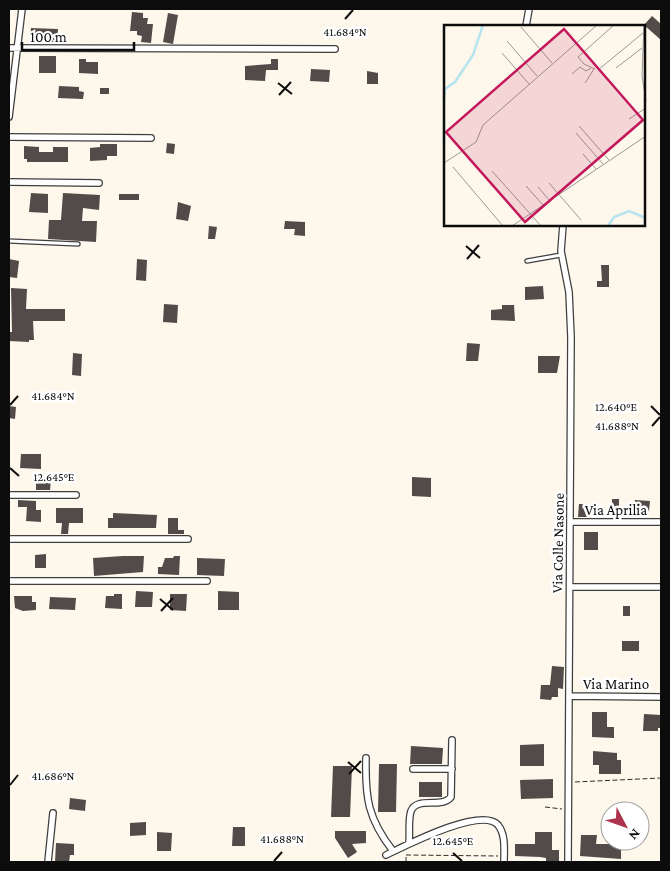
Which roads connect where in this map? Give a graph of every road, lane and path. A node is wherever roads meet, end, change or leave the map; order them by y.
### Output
1 (22, 9) edge
2 (529, 9) edge
3 (526, 25) edge
4 (9, 48) edge
5 (17, 48) junction
6 (335, 49) dead end
7 (9, 117) edge
8 (9, 137) edge
9 (150, 138) dead end
10 (9, 182) edge
11 (99, 183) dead end
12 (563, 226) edge
13 (9, 241) edge
14 (78, 244) dead end
15 (562, 255) junction
16 (527, 261) dead end
17 (9, 495) edge
18 (76, 496) dead end
19 (570, 522) junction
20 (661, 522) edge
21 (188, 539) dead end
22 (9, 540) edge
23 (9, 581) edge
24 (207, 581) dead end
25 (570, 587) junction
26 (661, 587) edge
27 (570, 696) junction
28 (661, 697) edge
29 (452, 740) dead end
30 (366, 758) dead end
31 (413, 769) dead end
32 (452, 769) junction
33 (661, 778) edge
34 (569, 782) junction
35 (546, 806) dead end
36 (568, 809) junction
37 (53, 813) dead end
38 (408, 844) junction
39 (393, 851) junction
40 (386, 855) dead end
41 (406, 855) junction
42 (504, 859) edge
43 (48, 862) edge
44 (406, 862) edge
45 (568, 862) edge

1 - 5 street
2 - 3 street
4 - 5 street
5 - 6 street
5 - 7 street
8 - 9 street
10 - 11 street
12 - 15 street, Via Colle Nasone
13 - 14 lane
15 - 16 lane
15 - 19 street, Via Colle Nasone
17 - 18 street
19 - 20 street, Via Aprilia
19 - 25 street, Via Colle Nasone
21 - 22 street
23 - 24 street
25 - 26 street
25 - 27 street, Via Colle Nasone
27 - 28 street, Via Marino
27 - 34 street, Via Colle Nasone
29 - 32 street
30 - 39 street
31 - 32 street
32 - 38 street
33 - 34 path
34 - 36 street, Via Colle Nasone
35 - 36 path
36 - 45 street, Via Colle Nasone
37 - 43 street
38 - 39 street
38 - 41 path
38 - 42 street
39 - 40 street
41 - 42 path
41 - 44 path

